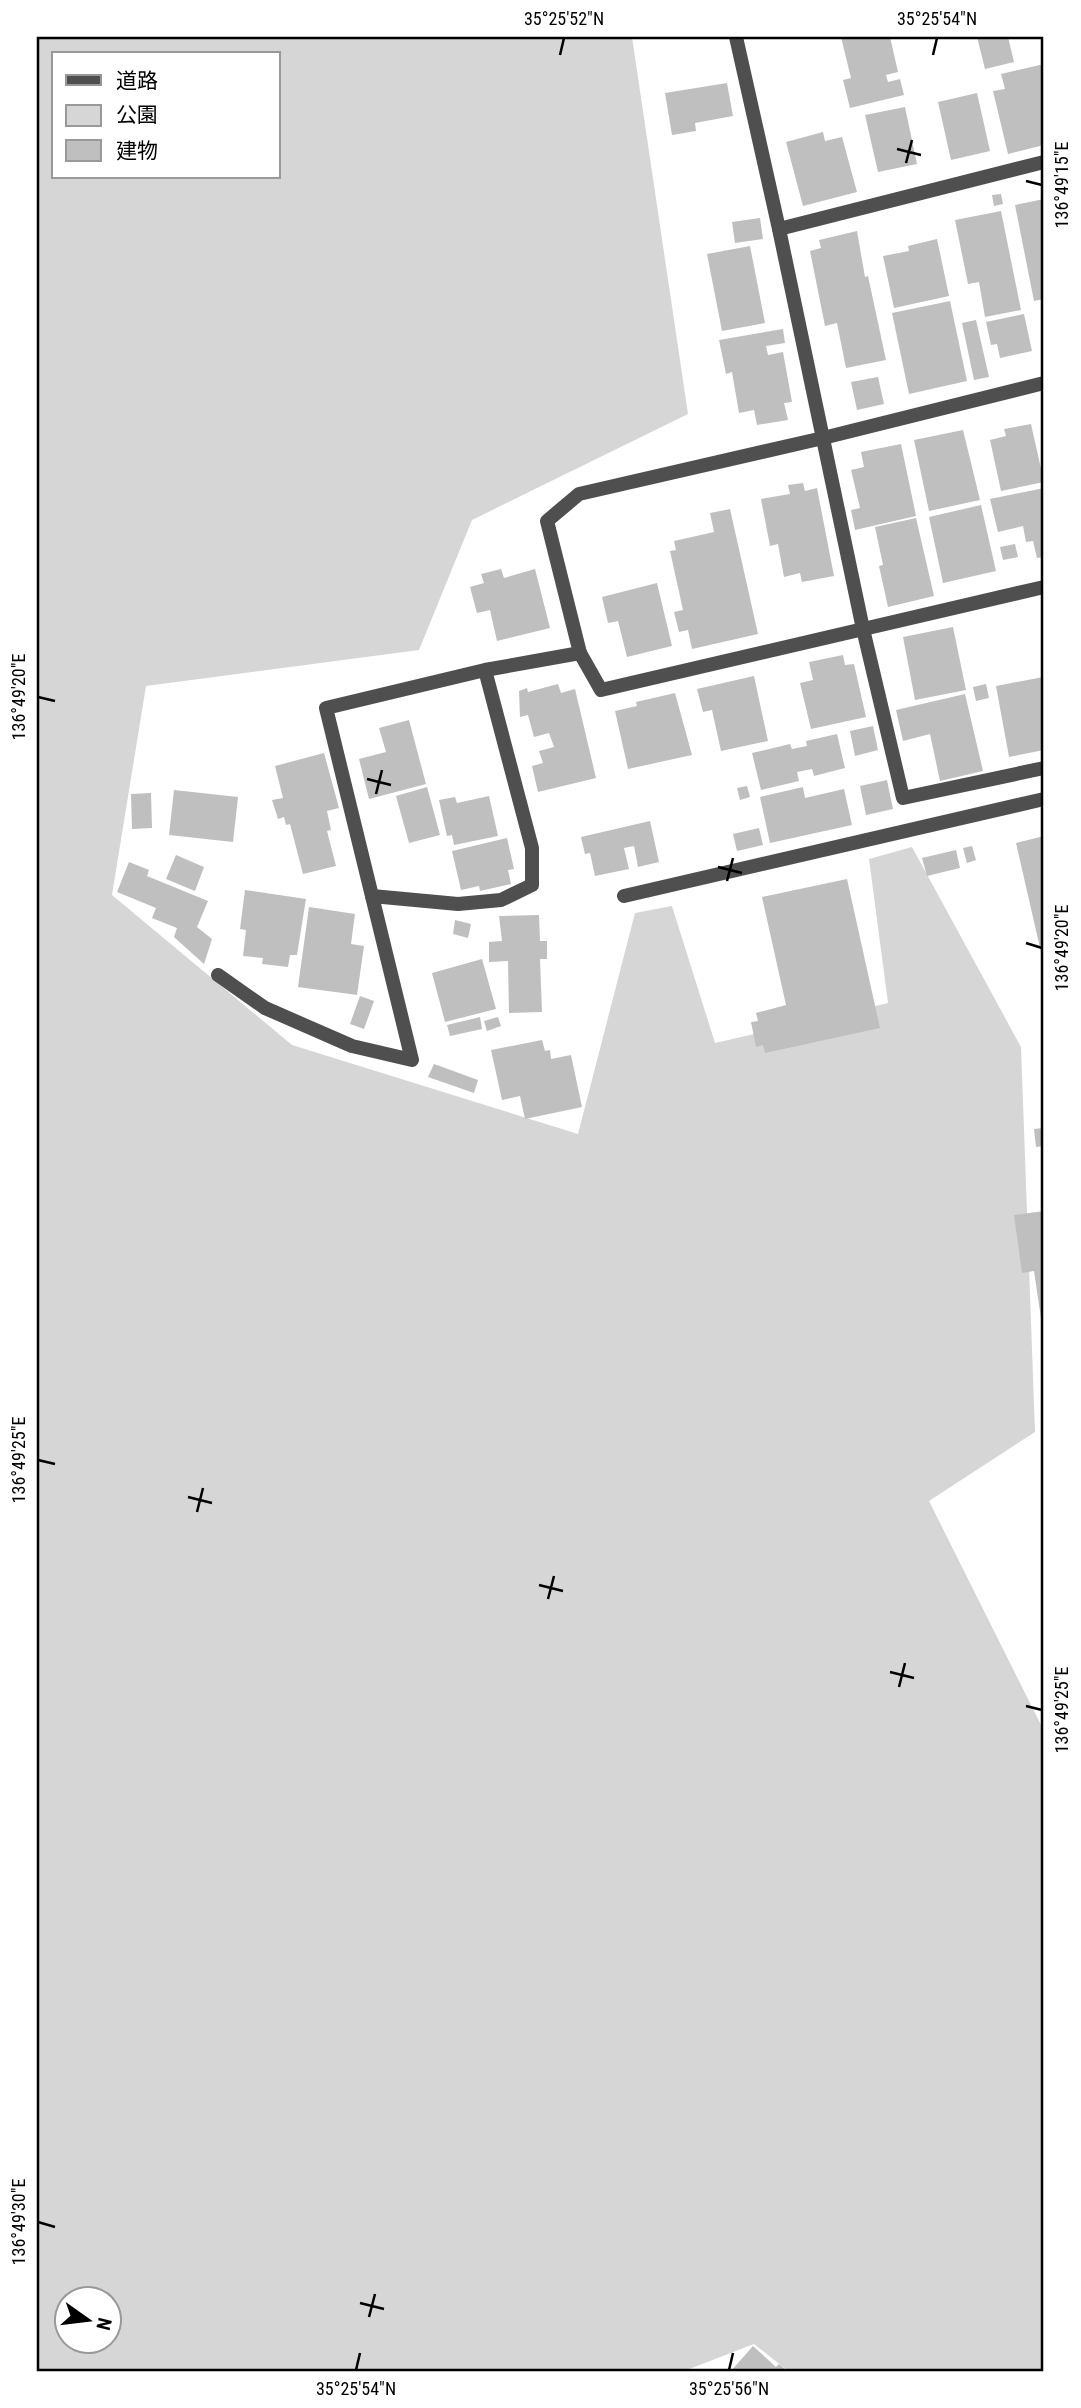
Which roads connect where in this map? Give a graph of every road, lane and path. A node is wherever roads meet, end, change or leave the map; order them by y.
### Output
1 (736, 37) edge
2 (1044, 162) edge
3 (779, 229) junction
4 (1044, 383) edge
5 (823, 438) junction
6 (1044, 587) edge
7 (863, 629) junction
8 (580, 653) junction
9 (485, 670) junction
10 (1044, 768) edge
11 (1044, 799) edge
12 (372, 896) junction
13 (624, 896) dead end
14 (218, 975) dead end

1 - 3 street
2 - 3 street
3 - 5 street
4 - 5 street
5 - 7 street
5 - 8 street
6 - 7 street
7 - 8 street
7 - 10 street
8 - 9 street
9 - 12 street
9 - 12 street
11 - 13 street
12 - 14 street

